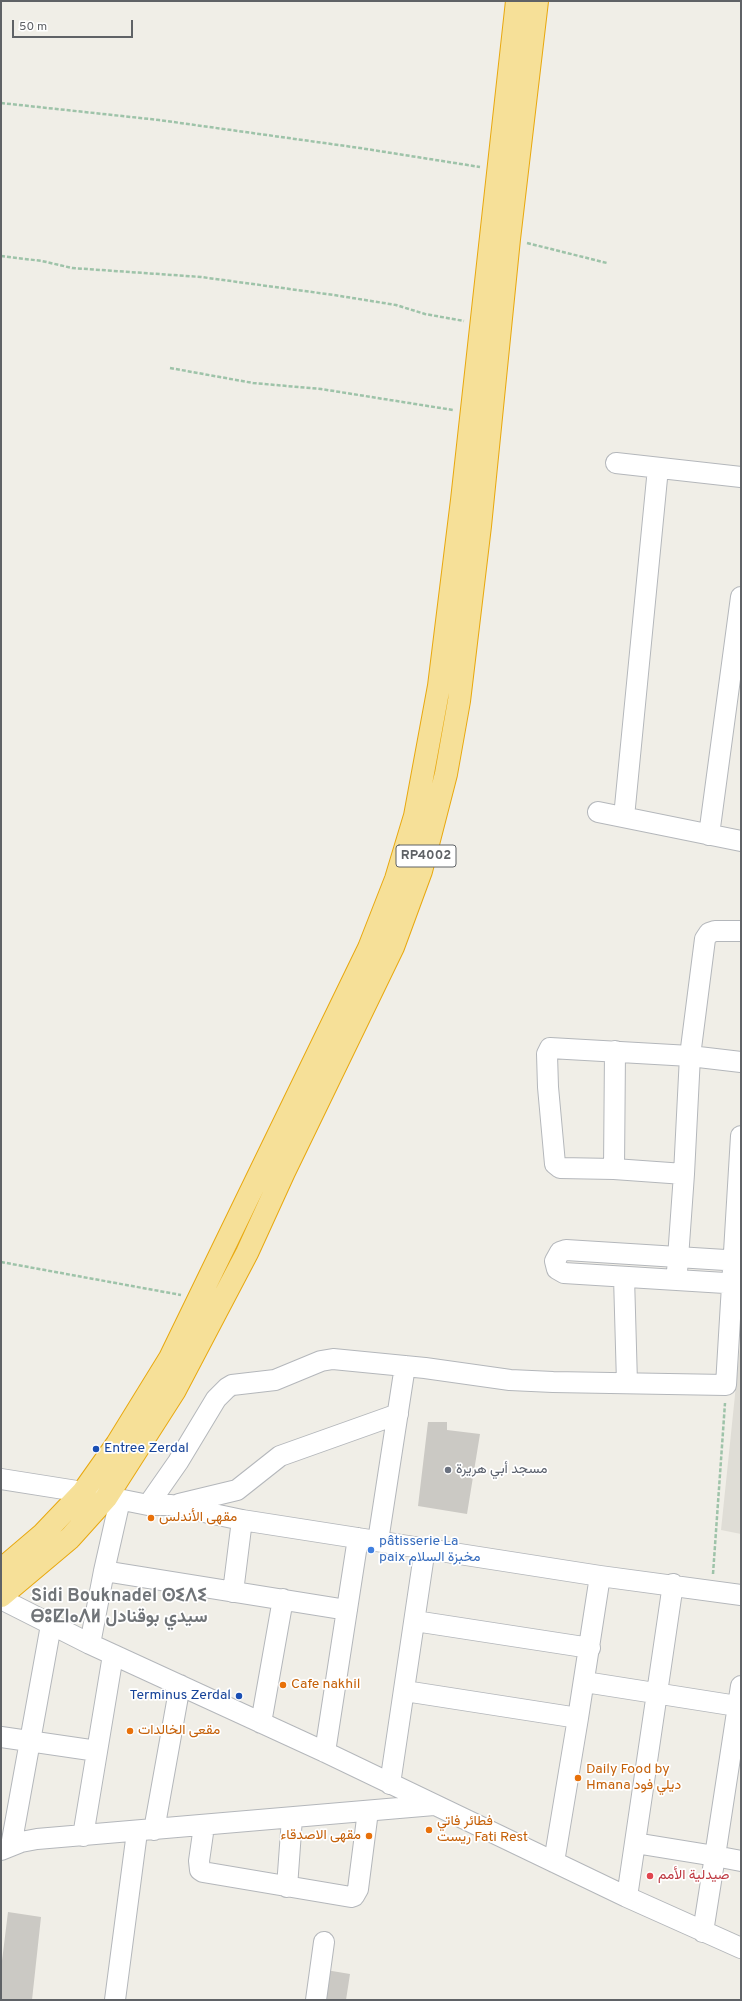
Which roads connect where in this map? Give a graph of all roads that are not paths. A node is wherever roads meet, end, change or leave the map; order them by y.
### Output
1 (517, 1) edge
2 (538, 1) edge
3 (616, 463) dead end
4 (658, 468) junction
5 (741, 477) edge
6 (741, 597) edge
7 (737, 657) edge
8 (598, 812) dead end
9 (624, 817) junction
10 (709, 835) junction
11 (741, 841) edge
12 (741, 931) edge
13 (615, 1051) junction
14 (690, 1056) junction
15 (741, 1062) edge
16 (741, 1136) edge
17 (614, 1169) junction
18 (684, 1174) junction
19 (739, 1180) edge
20 (678, 1258) junction
21 (737, 1261) edge
22 (624, 1277) junction
23 (677, 1280) junction
24 (736, 1283) edge
25 (405, 1366) junction
26 (627, 1383) junction
27 (398, 1414) junction
28 (1, 1479) edge
29 (82, 1492) junction
30 (113, 1499) junction
31 (148, 1505) junction
32 (171, 1505) junction
33 (242, 1520) junction
34 (358, 1538) junction
35 (378, 1541) junction
36 (425, 1548) junction
37 (1, 1570) edge
38 (104, 1571) junction
39 (600, 1576) junction
40 (673, 1584) junction
41 (233, 1592) junction
42 (741, 1595) edge
43 (1, 1597) edge
44 (283, 1599) junction
45 (347, 1610) junction
46 (416, 1620) junction
47 (51, 1625) junction
48 (90, 1644) junction
49 (590, 1648) junction
50 (114, 1655) junction
51 (584, 1682) junction
52 (180, 1685) junction
53 (741, 1686) edge
54 (405, 1691) junction
55 (658, 1693) junction
56 (737, 1706) junction
57 (578, 1718) junction
58 (261, 1722) junction
59 (1, 1737) edge
60 (737, 1740) edge
61 (30, 1741) junction
62 (97, 1751) junction
63 (324, 1752) junction
64 (390, 1784) junction
65 (434, 1805) junction
66 (368, 1811) junction
67 (292, 1818) junction
68 (204, 1826) junction
69 (145, 1831) junction
70 (83, 1836) junction
71 (635, 1843) junction
72 (6, 1848) edge
73 (715, 1856) junction
74 (741, 1861) edge
75 (554, 1862) junction
76 (287, 1887) junction
77 (627, 1897) junction
78 (703, 1932) junction
79 (324, 1942) dead end
80 (741, 1948) edge
81 (115, 2000) edge
82 (316, 2000) edge

1 - 29 highway, RP4002
2 - 30 highway, RP4002
3 - 4 street
4 - 5 street
4 - 9 street
6 - 7 street
7 - 10 street
8 - 9 street
9 - 10 street
10 - 11 street
12 - 14 street
13 - 14 street
13 - 17 street
13 - 17 street
14 - 15 street
14 - 18 street
16 - 19 street
17 - 18 street
18 - 20 street
19 - 21 street
20 - 21 street
20 - 22 street
20 - 23 street
21 - 24 street
22 - 23 street
22 - 26 street
23 - 24 street
24 - 26 street
25 - 26 street
25 - 27 street
25 - 31 street
27 - 32 street
27 - 35 street
28 - 29 street
29 - 30 street
29 - 37 highway, RP4002
30 - 31 street
30 - 38 street
30 - 43 highway, RP4002
31 - 32 street
32 - 33 street
33 - 34 street
33 - 41 street
34 - 35 street
34 - 45 street
35 - 36 street
36 - 39 street
36 - 46 street
38 - 41 street
38 - 48 street
39 - 40 street
39 - 49 street
40 - 42 street
40 - 55 street
41 - 44 street
43 - 47 street
44 - 45 street
44 - 58 street
45 - 63 street
46 - 49 street
46 - 54 street
47 - 48 street
47 - 61 street
48 - 50 street
49 - 51 street
50 - 52 street
50 - 62 street
51 - 55 street
51 - 57 street
52 - 58 street
52 - 69 street
53 - 56 street
54 - 57 street
54 - 64 street
55 - 56 street
55 - 71 street
56 - 60 street
57 - 75 street
58 - 63 street
59 - 61 street
60 - 73 street
61 - 62 street
61 - 72 street
62 - 70 street
63 - 64 street
64 - 65 street
65 - 66 street
65 - 75 street
66 - 67 street
66 - 76 street
67 - 68 street
67 - 76 street
68 - 69 street
68 - 76 street
69 - 70 street
69 - 81 street
70 - 72 street
71 - 73 street
71 - 77 street
73 - 74 street
73 - 78 street
75 - 77 street
77 - 78 street
78 - 80 street
79 - 82 street

